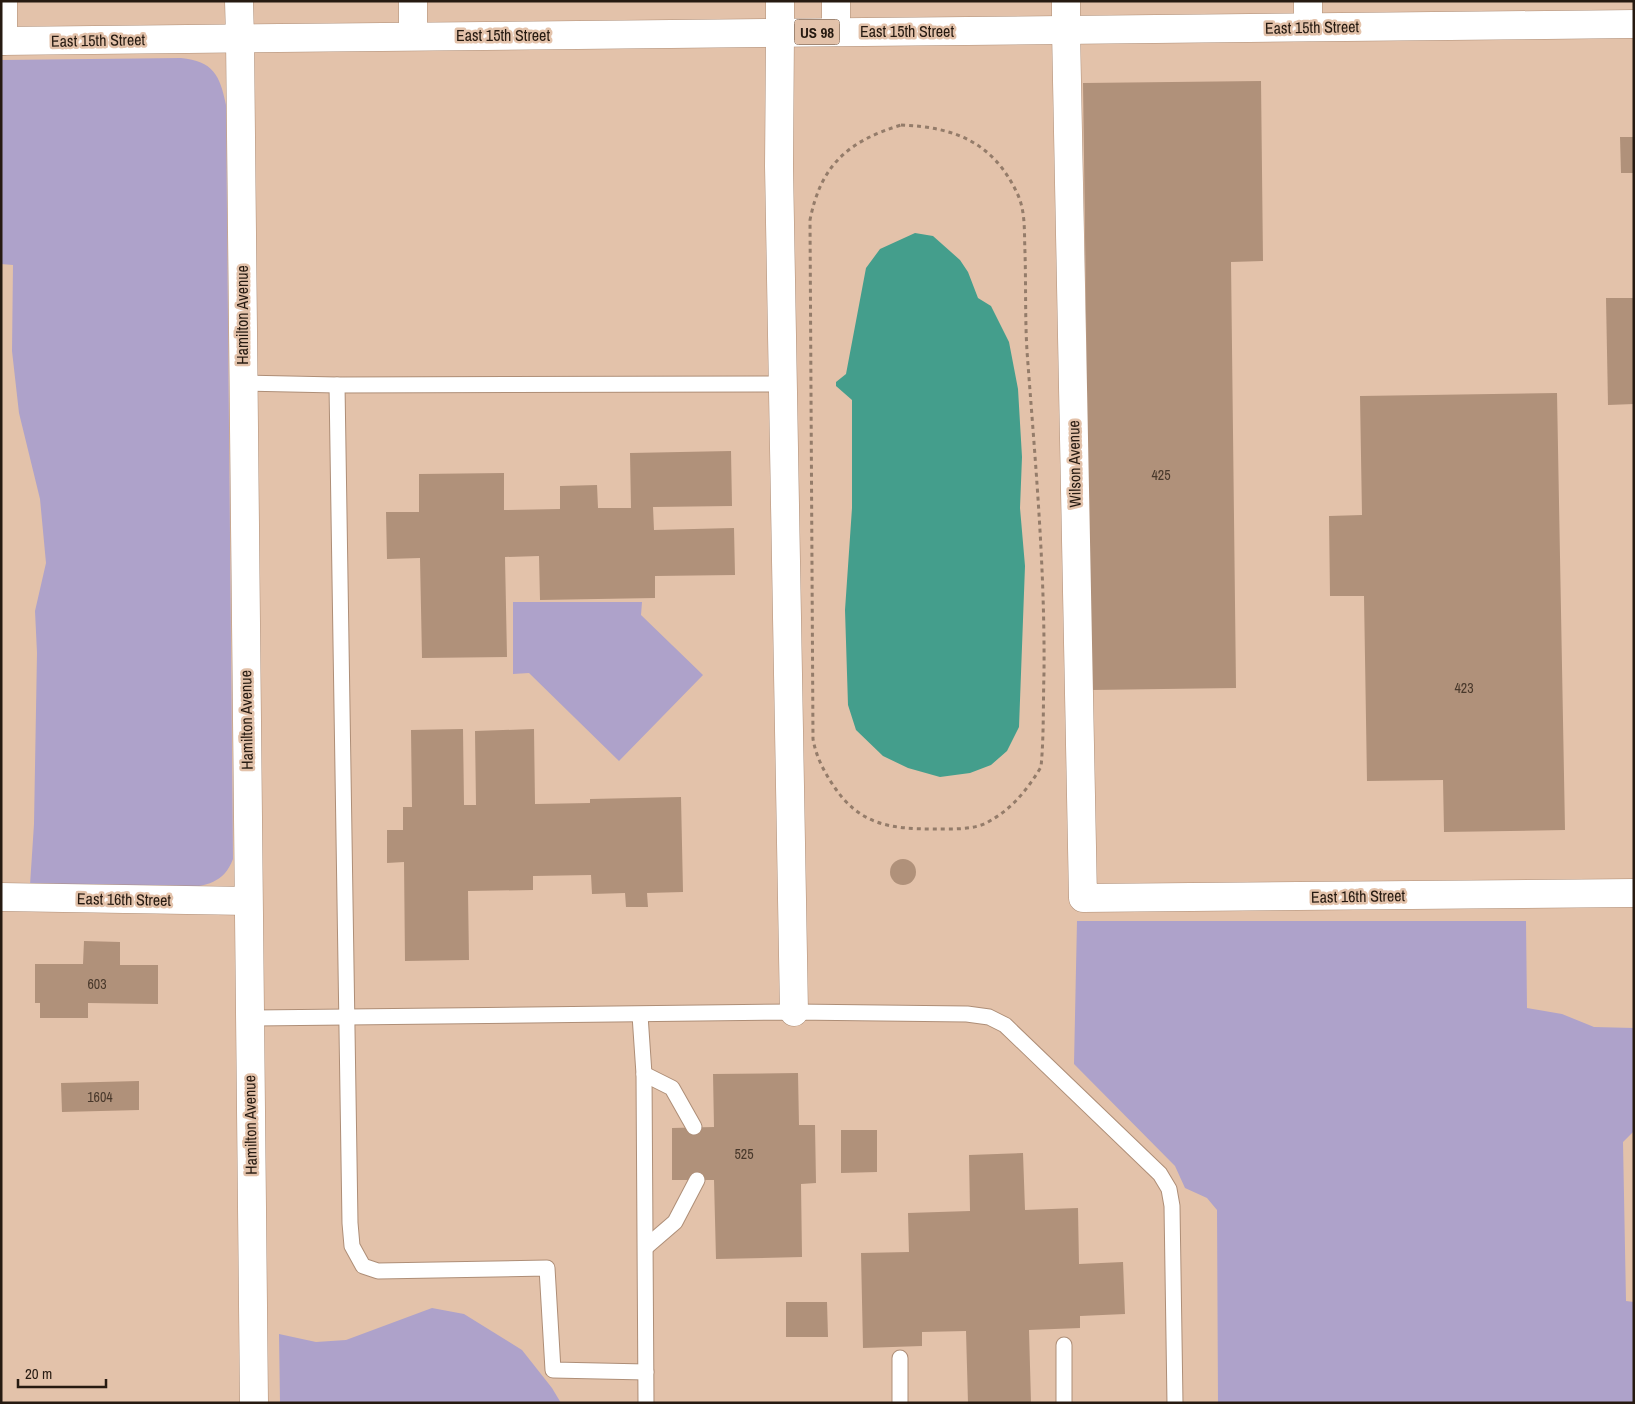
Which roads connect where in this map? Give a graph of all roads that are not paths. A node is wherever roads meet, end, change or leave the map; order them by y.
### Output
1 (3, 1) edge
2 (239, 1) edge
3 (413, 1) edge
4 (780, 1) edge
5 (836, 1) edge
6 (1066, 1) edge
7 (1308, 14) edge
8 (1628, 16) edge
9 (1066, 30) junction
10 (836, 32) junction
11 (780, 33) junction
12 (414, 36) junction
13 (240, 38) junction
14 (2, 41) edge
15 (243, 383) junction
16 (783, 384) junction
17 (337, 385) junction
18 (1634, 893) edge
19 (1, 896) edge
20 (1083, 898) joint
21 (248, 901) junction
22 (794, 1012) junction
23 (640, 1015) junction
24 (346, 1017) junction
25 (249, 1018) junction
26 (644, 1074) junction
27 (694, 1127) dead end
28 (697, 1180) dead end
29 (646, 1247) junction
30 (1064, 1345) dead end
31 (900, 1358) dead end
32 (646, 1372) junction
33 (254, 1403) edge
34 (646, 1403) edge
35 (900, 1403) edge
36 (1064, 1403) edge
37 (1175, 1403) edge

1 - 14 street
2 - 13 street, Hamilton Avenue
3 - 12 street
4 - 11 street
5 - 10 street
6 - 9 street, Wilson Avenue
7 - 8 street, East 15th Street / US 98
7 - 9 street, East 15th Street / US 98
9 - 10 street, East 15th Street / US 98
9 - 20 street, Wilson Avenue
10 - 11 street, East 15th Street / US 98
11 - 12 street, East 15th Street / US 98
11 - 16 street
12 - 13 street, East 15th Street / US 98
13 - 14 street, East 15th Street / US 98
13 - 15 street, Hamilton Avenue
15 - 17 lane
15 - 21 street, Hamilton Avenue
16 - 17 lane
16 - 22 street
17 - 24 lane
18 - 20 street, East 16th Street
19 - 21 street, East 16th Street
21 - 25 street, Hamilton Avenue
22 - 23 lane
22 - 37 lane
23 - 24 lane
23 - 26 lane
24 - 25 lane
24 - 32 lane
25 - 33 street, Hamilton Avenue
26 - 27 lane
26 - 29 lane
28 - 29 lane
29 - 32 lane
30 - 36 lane
31 - 35 lane
32 - 34 lane

